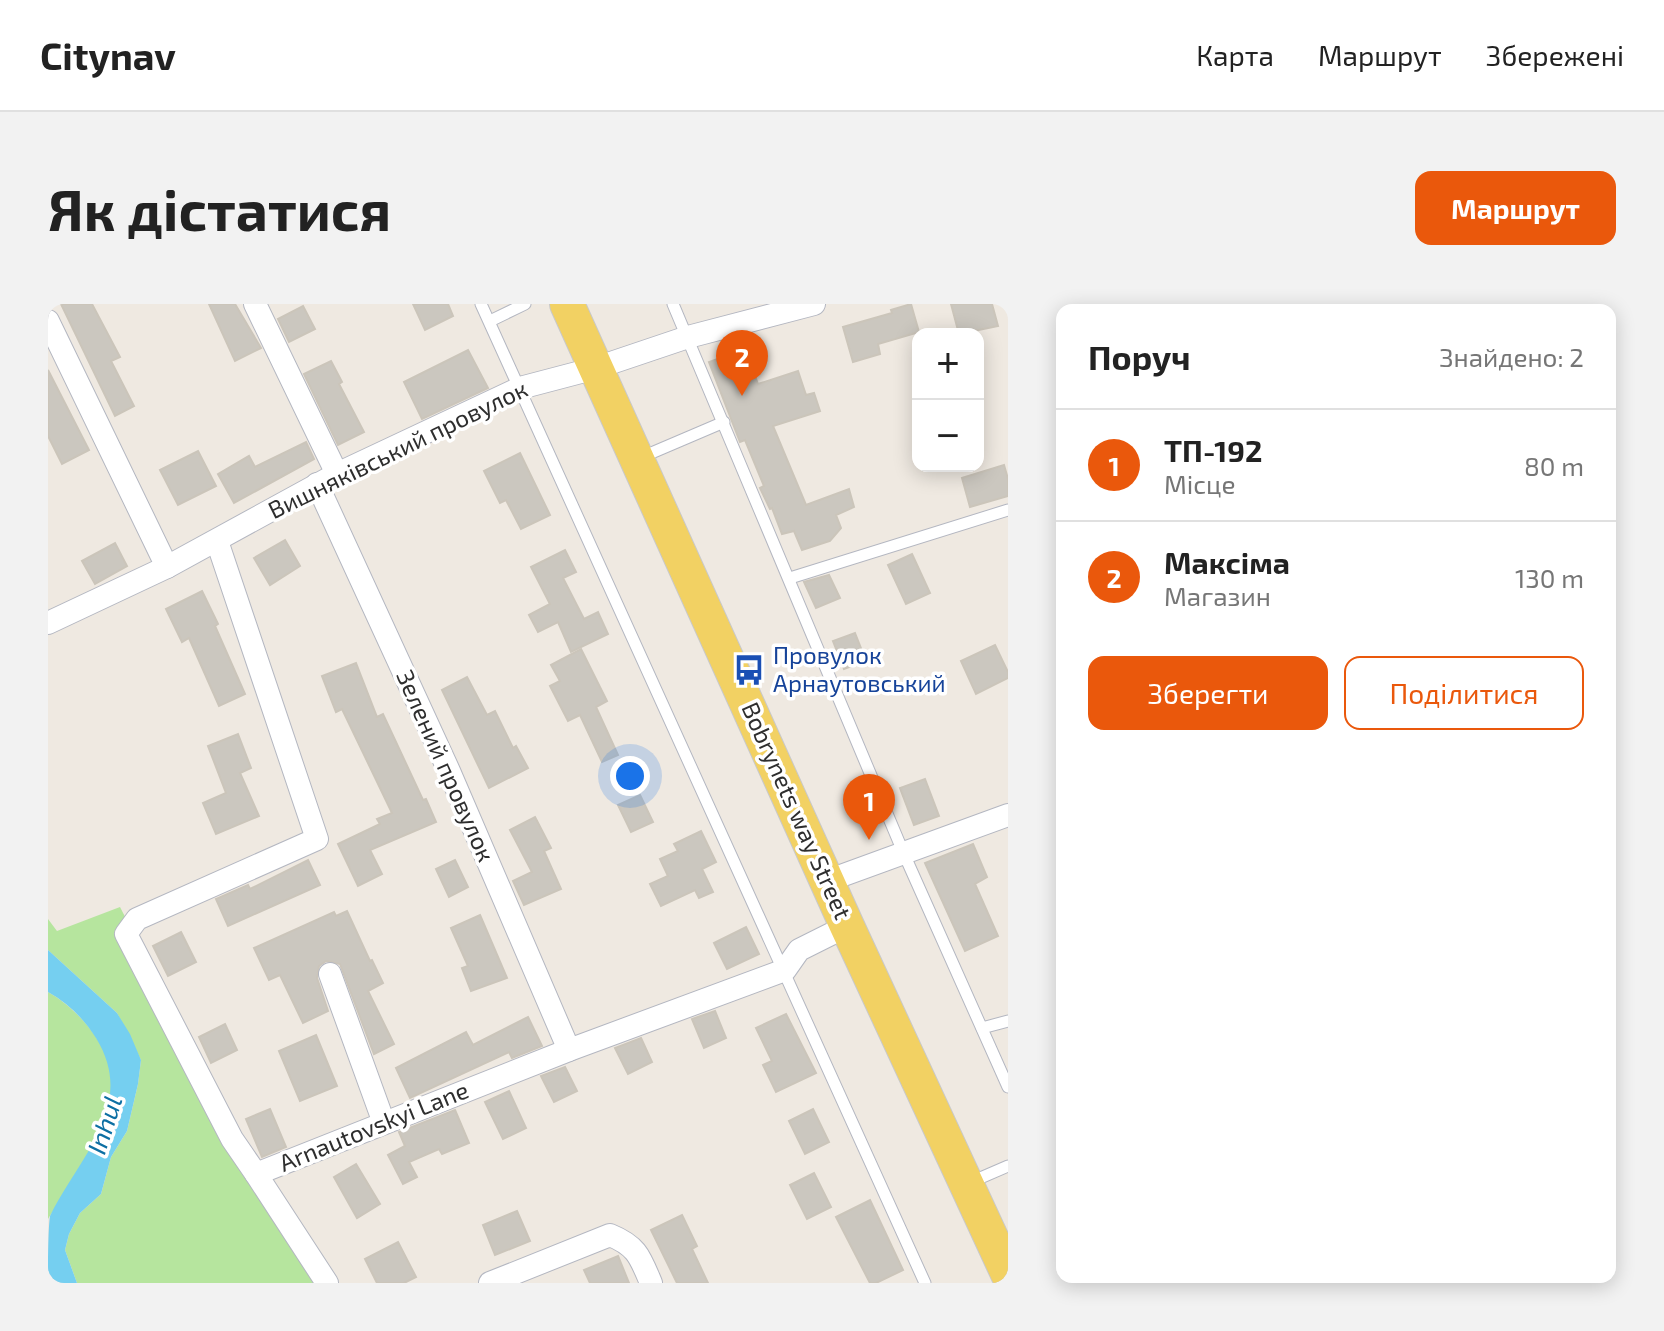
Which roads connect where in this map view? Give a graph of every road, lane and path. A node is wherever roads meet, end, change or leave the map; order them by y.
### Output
1 (255, 304) edge
2 (481, 304) edge
3 (525, 304) edge
4 (567, 304) edge
5 (673, 304) edge
6 (814, 304) edge
7 (48, 321) edge
8 (490, 321) junction
9 (688, 337) junction
10 (596, 368) junction
11 (520, 388) junction
12 (724, 422) junction
13 (638, 459) junction
14 (327, 479) junction
15 (1008, 510) edge
16 (217, 541) junction
17 (167, 567) junction
18 (790, 578) junction
19 (51, 623) edge
20 (1008, 815) edge
21 (904, 854) junction
22 (827, 881) junction
23 (847, 926) junction
24 (785, 970) junction
25 (330, 974) dead end
26 (1008, 1021) edge
27 (982, 1028) junction
28 (569, 1050) junction
29 (1008, 1087) edge
30 (384, 1123) junction
31 (1008, 1166) edge
32 (256, 1174) junction
33 (967, 1184) junction
34 (1008, 1274) edge
35 (327, 1283) edge
36 (490, 1283) edge
37 (651, 1283) edge
38 (925, 1283) edge

1 - 14 street, Зелений провулок
2 - 8 lane
3 - 8 lane
4 - 10 main road, Bobrynets way Street
5 - 9 lane
6 - 9 street, Вишняківський провулок
7 - 17 street
8 - 11 lane
9 - 10 street, Вишняківський провулок
9 - 12 lane
10 - 11 street, Вишняківський провулок
10 - 13 main road, Bobrynets way Street
11 - 14 street, Вишняківський провулок
11 - 24 lane
12 - 13 lane
12 - 18 lane
13 - 22 main road, Bobrynets way Street
14 - 16 street, Вишняківський провулок
14 - 28 street, Зелений провулок
15 - 18 lane
16 - 17 street, Вишняківський провулок
16 - 32 street, Arnautovskyi Lane
17 - 19 street, Вишняківський провулок
18 - 21 lane
20 - 21 street
21 - 22 street
21 - 27 lane
22 - 23 main road, Bobrynets way Street
23 - 24 street, Arnautovskyi Lane
23 - 33 main road, Bobrynets way Street
24 - 28 street, Arnautovskyi Lane
24 - 38 lane
25 - 30 street
26 - 27 lane
27 - 29 lane
28 - 30 street, Arnautovskyi Lane
30 - 32 street, Arnautovskyi Lane
31 - 33 lane
32 - 35 street
33 - 34 main road, Bobrynets way Street
36 - 37 street

